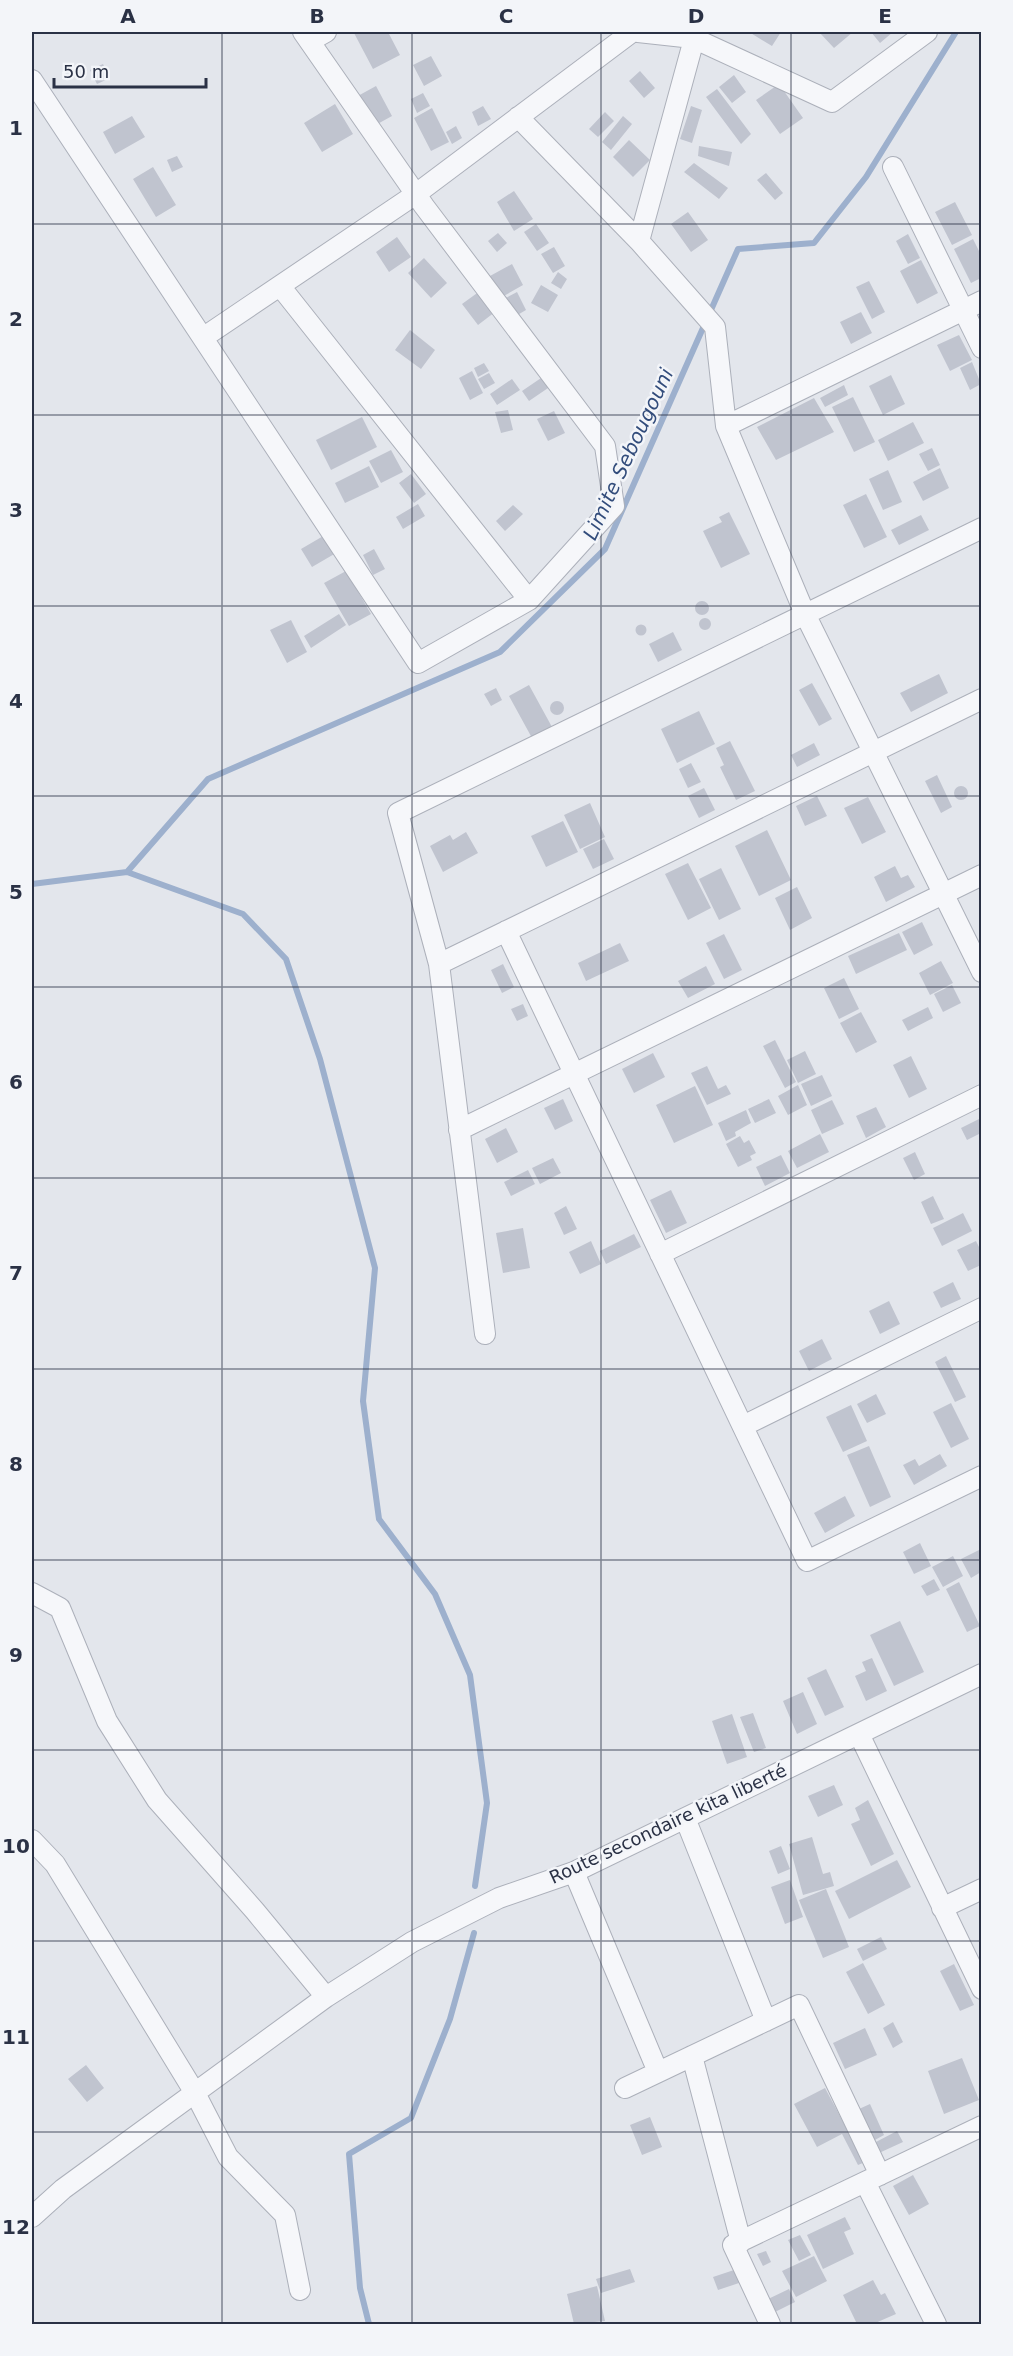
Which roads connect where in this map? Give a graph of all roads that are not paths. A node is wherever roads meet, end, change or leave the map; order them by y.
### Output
1 (632, 32) edge
2 (638, 32) edge
3 (927, 32) edge
4 (313, 35) edge
5 (694, 35) edge
6 (32, 80) edge
7 (518, 117) junction
8 (893, 166) dead end
9 (416, 194) junction
10 (639, 241) junction
11 (280, 286) junction
12 (981, 301) edge
13 (963, 310) junction
14 (204, 337) junction
15 (981, 348) edge
16 (726, 426) junction
17 (981, 528) edge
18 (529, 600) junction
19 (805, 614) junction
20 (981, 699) edge
21 (873, 752) junction
22 (981, 875) edge
23 (943, 894) junction
24 (506, 931) junction
25 (439, 964) junction
26 (981, 972) edge
27 (574, 1074) junction
28 (981, 1095) edge
29 (459, 1130) junction
30 (660, 1254) junction
31 (981, 1308) edge
32 (484, 1334) dead end
33 (743, 1426) junction
34 (981, 1476) edge
35 (32, 1593) edge
36 (981, 1674) edge
37 (859, 1734) junction
38 (685, 1818) junction
39 (32, 1840) edge
40 (574, 1872) junction
41 (981, 1889) edge
42 (942, 1908) junction
43 (981, 1989) edge
44 (326, 1998) junction
45 (766, 2021) junction
46 (693, 2056) junction
47 (658, 2072) junction
48 (625, 2088) dead end
49 (195, 2093) junction
50 (981, 2126) edge
51 (872, 2178) junction
52 (32, 2217) edge
53 (741, 2242) junction
54 (300, 2290) dead end
55 (770, 2325) edge
56 (936, 2325) edge

1 - 7 street
2 - 5 street
3 - 5 street
4 - 9 street
5 - 10 street
6 - 14 street
7 - 9 street
7 - 10 street
8 - 13 street
9 - 11 street
9 - 18 street
10 - 16 street
11 - 14 street
11 - 18 street
12 - 13 street
13 - 15 street
13 - 16 street
14 - 18 street
16 - 19 street
17 - 19 street
19 - 21 street
19 - 25 street
20 - 21 street
21 - 23 street
21 - 24 street
22 - 23 street
23 - 26 street
23 - 27 street
24 - 25 street
24 - 27 street
25 - 29 street
27 - 29 street
27 - 30 street
28 - 30 street
29 - 32 street
30 - 33 street
31 - 33 street
33 - 34 street
35 - 44 street
36 - 37 street, Route secondaire kita liberté
37 - 38 street, Route secondaire kita liberté
37 - 42 street
38 - 40 street, Route secondaire kita liberté
38 - 45 street
39 - 49 street
40 - 44 street, Route secondaire kita liberté
40 - 47 street
41 - 42 street
42 - 43 street
44 - 49 street, Route secondaire kita liberté
45 - 46 street
45 - 51 street
46 - 47 street
46 - 53 street
47 - 48 street
49 - 52 street, Route secondaire kita liberté
49 - 54 street
50 - 51 street
51 - 53 street
51 - 56 street
53 - 55 street

